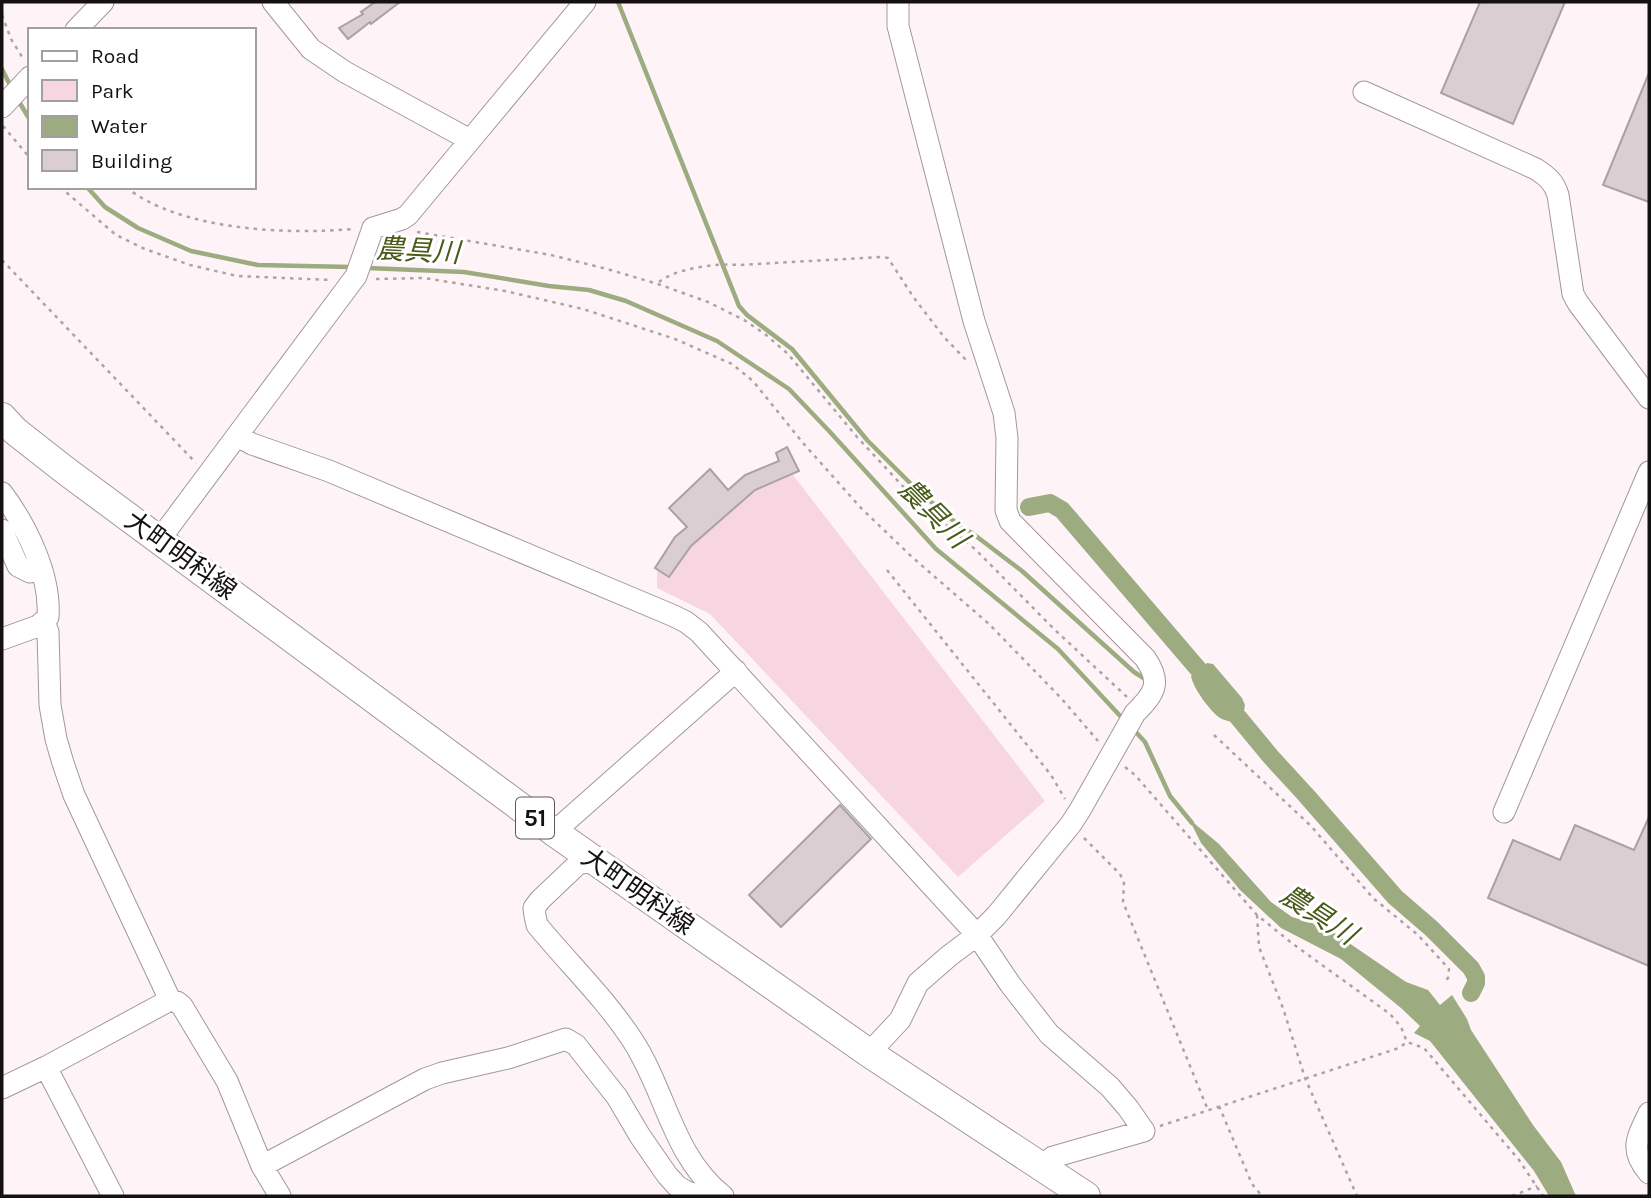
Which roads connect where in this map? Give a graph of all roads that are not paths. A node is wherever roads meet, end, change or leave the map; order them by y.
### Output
1 (103, 2) edge
2 (273, 2) edge
3 (584, 2) edge
4 (898, 2) edge
5 (78, 28) edge
6 (28, 74) edge
7 (1364, 92) dead end
8 (2, 107) edge
9 (470, 139) junction
10 (1649, 398) edge
11 (2, 417) edge
12 (238, 436) junction
13 (1649, 471) edge
14 (2, 493) edge
15 (160, 539) junction
16 (4, 541) edge
17 (42, 569) junction
18 (44, 621) junction
19 (2, 639) edge
20 (736, 671) junction
21 (1504, 812) dead end
22 (554, 832) junction
23 (597, 862) junction
24 (977, 935) junction
25 (170, 1000) junction
26 (869, 1053) junction
27 (46, 1067) junction
28 (2, 1088) edge
29 (1649, 1113) edge
30 (262, 1166) junction
31 (1042, 1166) junction
32 (1649, 1173) edge
33 (113, 1196) edge
34 (280, 1196) edge
35 (701, 1196) edge
36 (723, 1196) edge
37 (1086, 1196) edge

1 - 5 street
2 - 9 street
3 - 9 street
4 - 24 street
6 - 8 street
7 - 10 street
9 - 12 street
11 - 15 main road, 大町明科線 / 51
12 - 15 street
12 - 20 street
13 - 21 street
14 - 17 street
15 - 22 main road, 大町明科線 / 51
16 - 17 street
17 - 18 street
18 - 19 street
18 - 25 street
20 - 22 street
20 - 24 street
22 - 23 main road, 大町明科線 / 51
23 - 26 main road, 大町明科線 / 51
23 - 36 street
24 - 26 street
24 - 31 street
25 - 27 street
25 - 30 street
26 - 31 main road, 大町明科線 / 51
27 - 28 street
27 - 33 street
29 - 32 street
30 - 34 street
30 - 35 street
31 - 37 main road, 大町明科線 / 51

